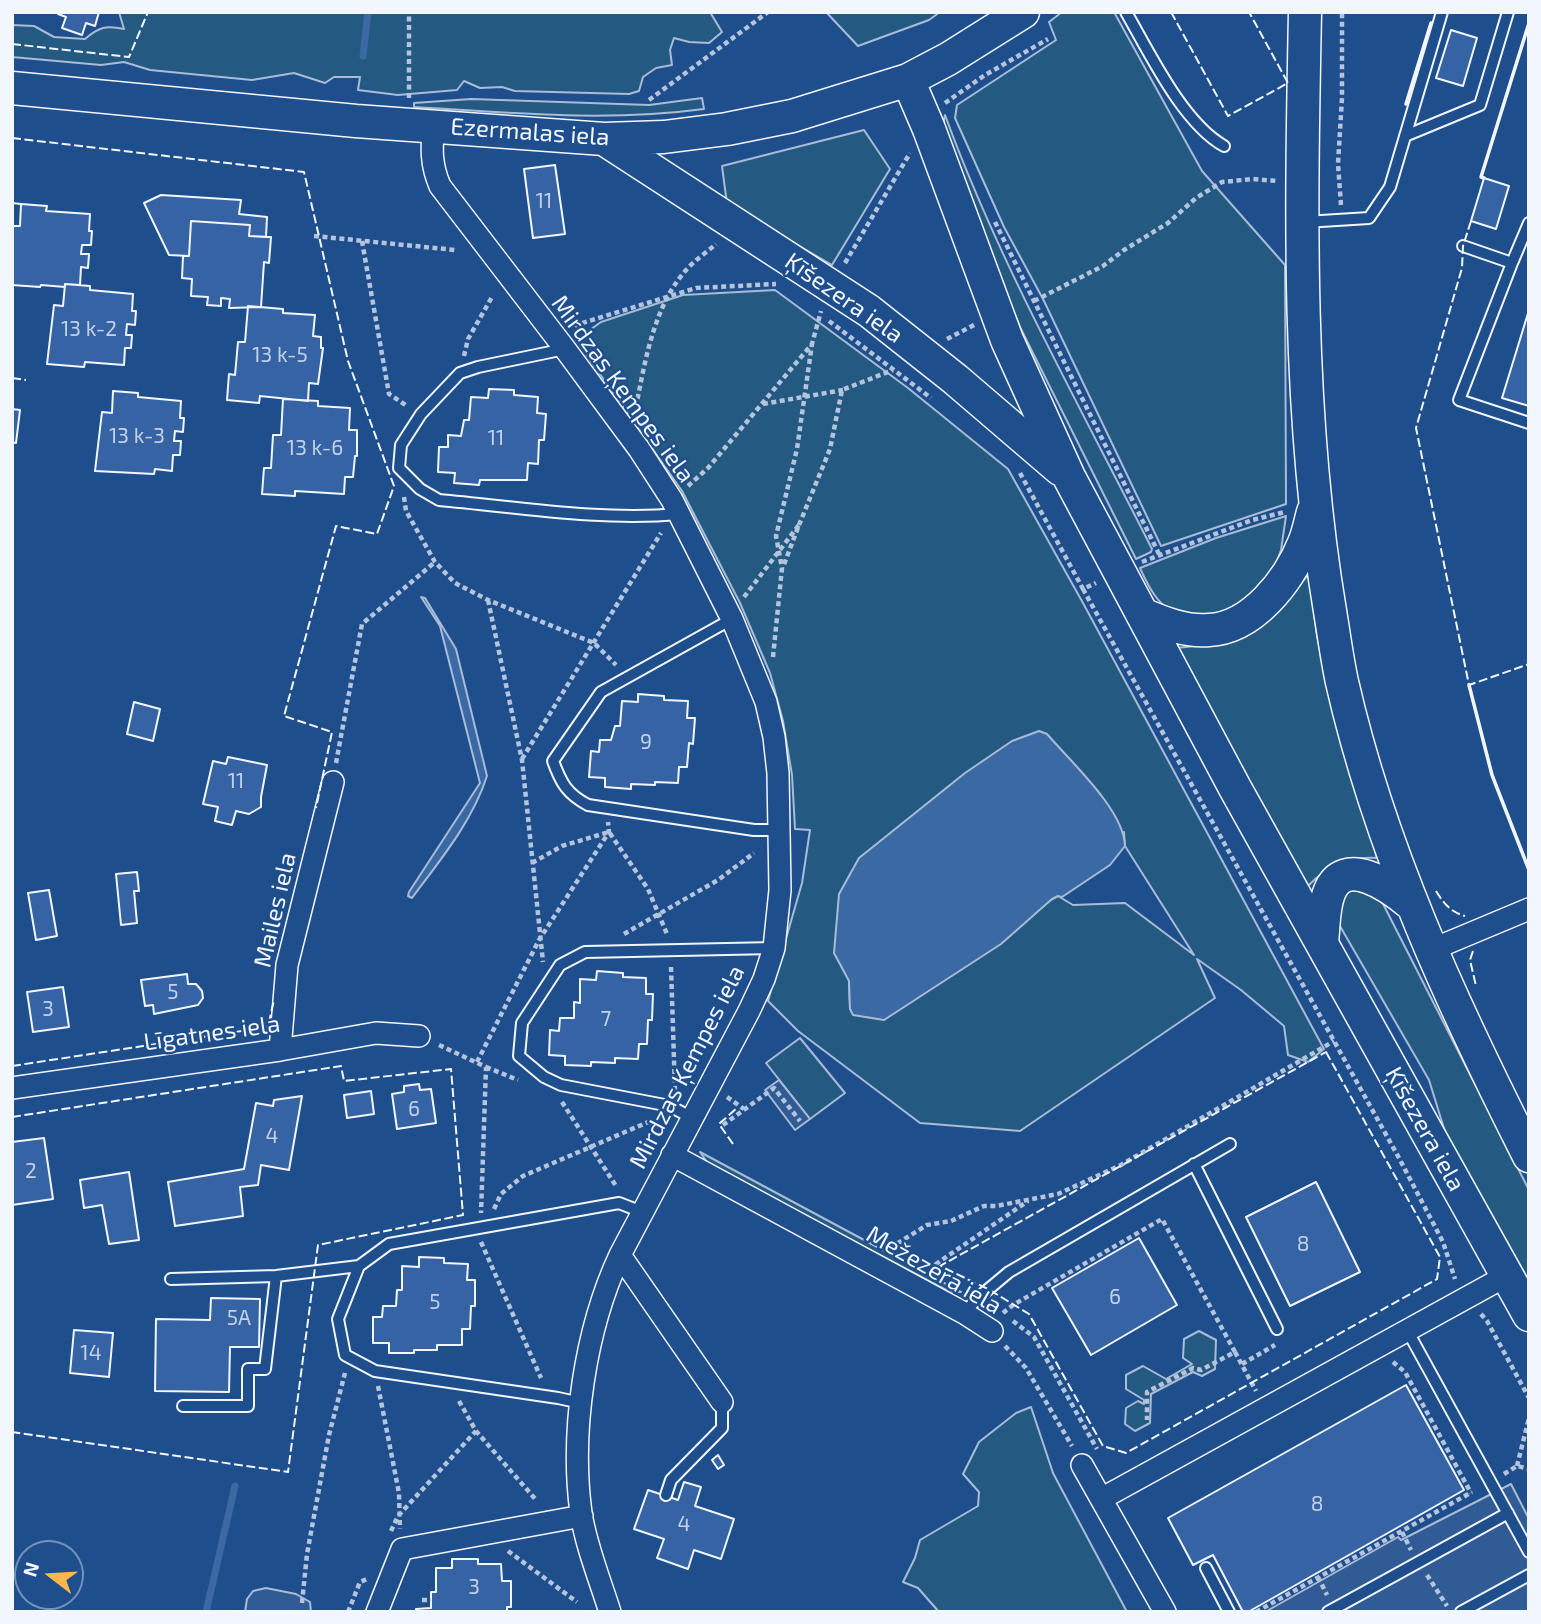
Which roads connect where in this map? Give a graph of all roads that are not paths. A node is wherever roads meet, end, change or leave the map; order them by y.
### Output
1 (1023, 12) edge
2 (1126, 12) edge
3 (1442, 12) edge
4 (1508, 12) edge
5 (1305, 13) edge
6 (908, 80) junction
7 (12, 88) edge
8 (434, 126) junction
9 (1405, 136) junction
10 (604, 139) junction
11 (1224, 146) dead end
12 (1303, 209) junction
13 (1529, 223) edge
14 (1463, 246) dead end
15 (1512, 263) junction
16 (565, 349) junction
17 (1529, 423) edge
18 (1069, 477) junction
19 (675, 507) junction
20 (1301, 509) junction
21 (1142, 614) junction
22 (732, 619) junction
23 (333, 782) road end
24 (780, 830) junction
25 (1411, 904) junction
26 (1529, 909) edge
27 (1322, 942) junction
28 (774, 948) junction
29 (1431, 950) junction
30 (419, 1037) road end
31 (280, 1050) junction
32 (12, 1088) edge
33 (692, 1118) junction
34 (1230, 1144) dead end
35 (672, 1155) junction
36 (1529, 1156) edge
37 (1194, 1164) junction
38 (642, 1212) junction
39 (620, 1255) junction
40 (359, 1266) junction
41 (275, 1276) junction
42 (1506, 1276) junction
43 (171, 1279) dead end
44 (964, 1313) junction
45 (1529, 1315) edge
46 (997, 1322) road end
47 (1278, 1329) dead end
48 (1407, 1330) junction
49 (722, 1402) joint
50 (581, 1403) junction
51 (183, 1406) dead end
52 (1082, 1465) road end
53 (666, 1495) dead end
54 (1101, 1499) junction
55 (1508, 1513) junction
56 (582, 1516) junction
57 (1529, 1552) edge
58 (1206, 1568) dead end
59 (1529, 1575) edge
60 (377, 1612) edge
61 (610, 1612) edge
62 (1165, 1612) edge
63 (1228, 1612) edge
64 (1328, 1612) edge
65 (1461, 1612) edge

1 - 6 street, Ezermalas iela
2 - 11 lane
3 - 9 lane
4 - 9 lane
5 - 12 street
6 - 10 street, Ezermalas iela
6 - 18 street, Ķīšezera iela
7 - 8 street, Ezermalas iela
8 - 10 street, Ezermalas iela
8 - 16 street, Mirdzas Ķempes iela
9 - 12 lane
10 - 18 street, Ķīšezera iela
12 - 20 street
13 - 15 lane
14 - 15 lane
15 - 17 lane
16 - 19 street, Mirdzas Ķempes iela
16 - 19 lane
18 - 21 street, Ķīšezera iela
19 - 22 street, Mirdzas Ķempes iela
20 - 21 street
20 - 25 street
21 - 27 street, Ķīšezera iela
22 - 24 street, Mirdzas Ķempes iela
22 - 24 lane
23 - 31 street, Mailes iela
24 - 28 street, Mirdzas Ķempes iela
25 - 27 street
25 - 29 street
26 - 29 street
27 - 42 street, Ķīšezera iela
28 - 33 street, Mirdzas Ķempes iela
28 - 33 lane
29 - 36 street
30 - 31 street, Līgatnes iela
31 - 32 street, Līgatnes iela
33 - 35 street, Mirdzas Ķempes iela
34 - 37 lane
35 - 38 street, Mirdzas Ķempes iela
35 - 44 street, Mežezera iela
37 - 44 lane
37 - 47 lane
38 - 39 street, Mirdzas Ķempes iela
38 - 40 lane
39 - 49 street
39 - 50 street, Mirdzas Ķempes iela
40 - 41 lane
40 - 50 lane
41 - 43 lane
41 - 51 lane
42 - 45 street, Ķīšezera iela
42 - 48 street
44 - 46 street, Mežezera iela
48 - 54 street
48 - 55 lane
49 - 53 lane
50 - 56 street, Mirdzas Ķempes iela
52 - 54 street
54 - 62 street
55 - 57 lane
55 - 64 lane
56 - 60 street
56 - 61 street, Mirdzas Ķempes iela
58 - 63 lane
59 - 65 lane

